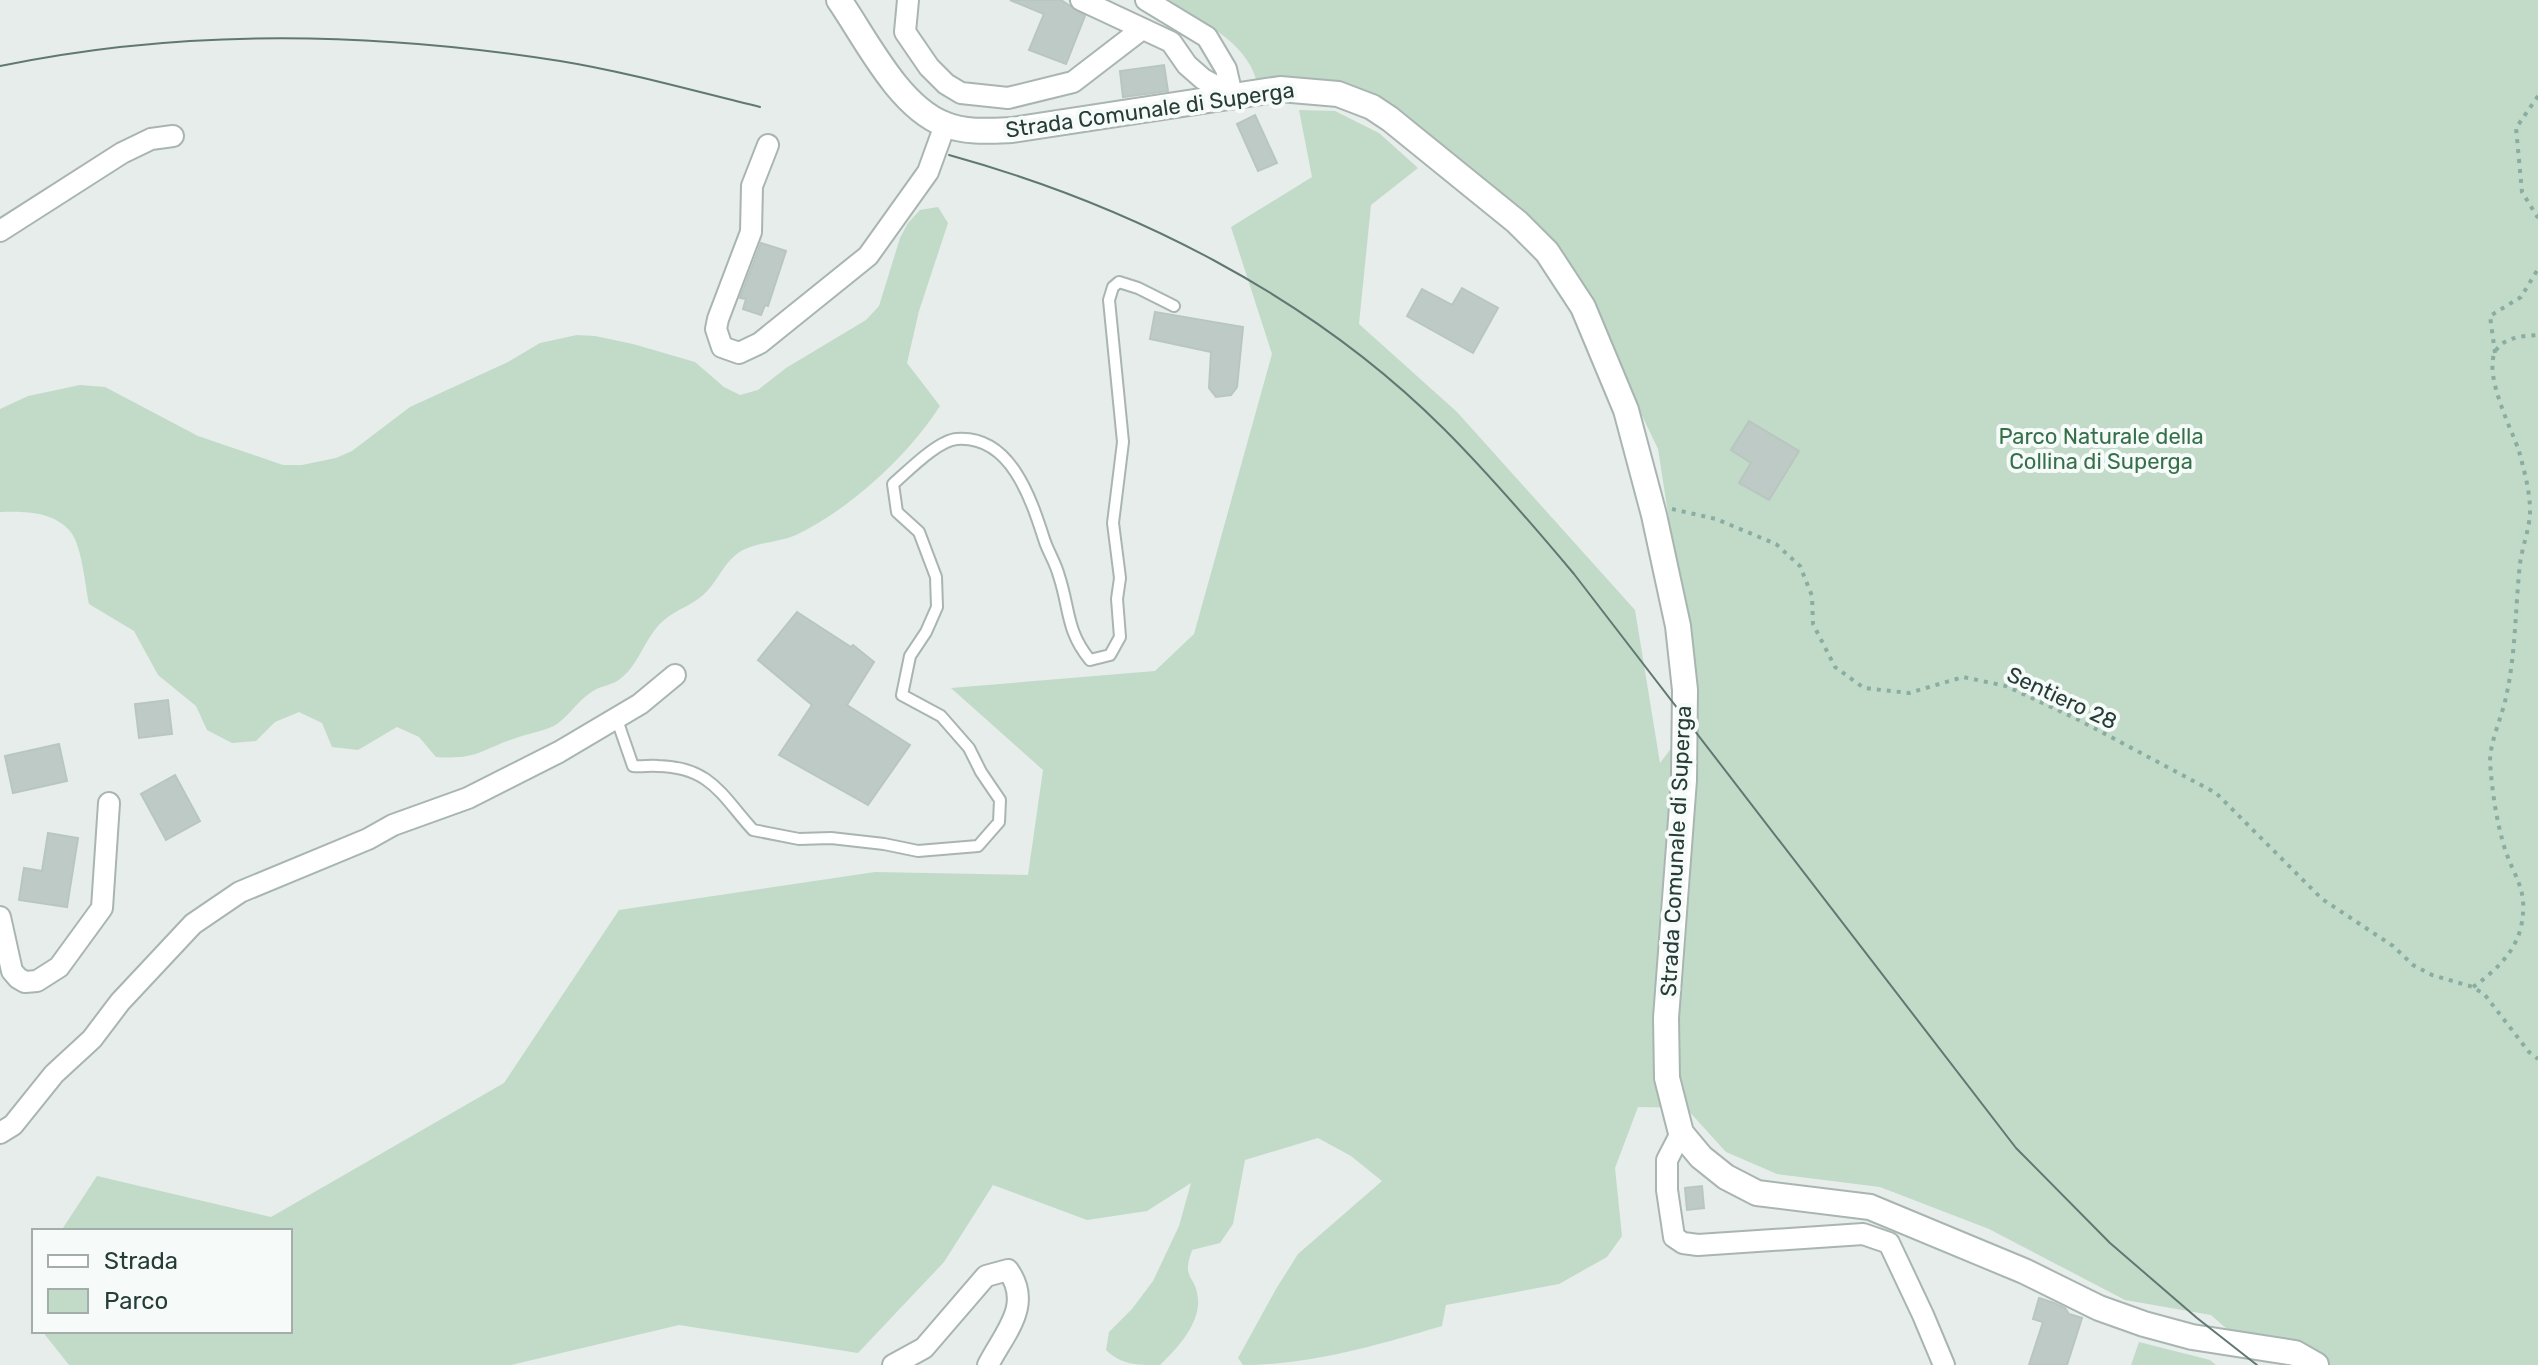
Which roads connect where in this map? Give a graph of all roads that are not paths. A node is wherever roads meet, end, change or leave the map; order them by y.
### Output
1 (839, 0) edge
2 (908, 0) edge
3 (1081, 0) edge
4 (1146, 0) edge
5 (1142, 29) junction
6 (1232, 95) junction
7 (945, 125) junction
8 (173, 136) dead end
9 (768, 145) dead end
10 (0, 231) edge
11 (1174, 306) dead end
12 (675, 675) dead end
13 (616, 717) junction
14 (109, 803) dead end
15 (0, 917) edge
16 (0, 1133) edge
17 (1681, 1133) junction
18 (893, 1365) edge
19 (988, 1365) edge
20 (1944, 1365) edge
21 (2316, 1365) edge

1 - 7 street, Strada Comunale di Superga
2 - 5 street
3 - 5 street
4 - 6 street
5 - 6 street
6 - 7 street, Strada Comunale di Superga
6 - 17 street, Strada Comunale di Superga
7 - 9 street
8 - 10 street
11 - 13 lane
12 - 13 street
13 - 16 street
14 - 15 street
17 - 20 street
17 - 21 street, Strada Comunale di Superga
18 - 19 street

